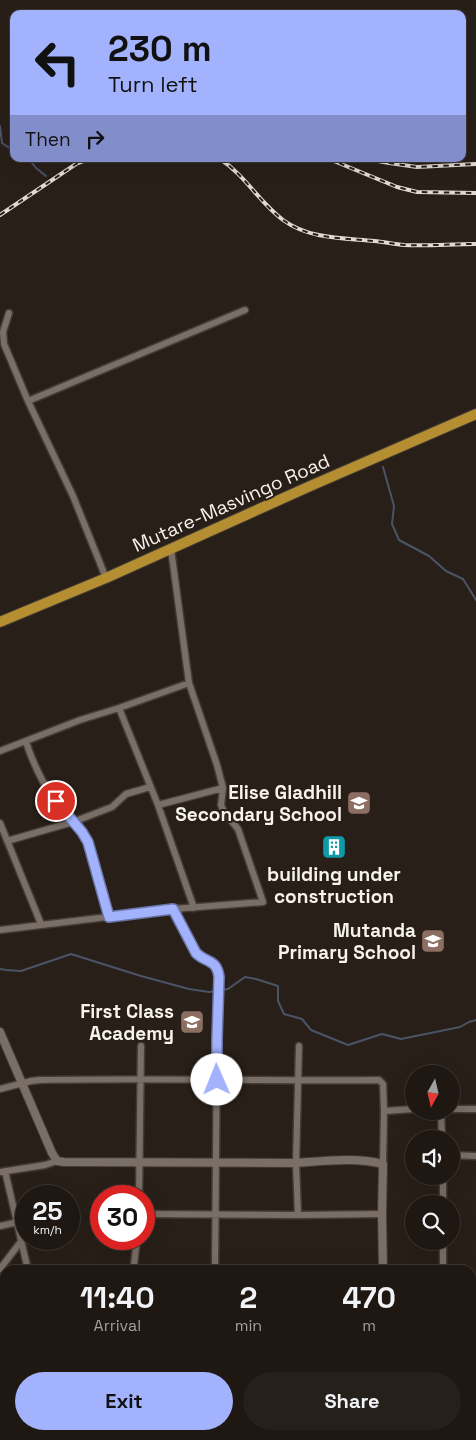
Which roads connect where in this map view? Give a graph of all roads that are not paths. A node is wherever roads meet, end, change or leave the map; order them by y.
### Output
1 (245, 310) dead end
2 (9, 312) dead end
3 (28, 401) junction
4 (476, 414) edge
5 (171, 549) junction
6 (106, 578) junction
7 (0, 622) edge
8 (188, 683) junction
9 (120, 708) junction
10 (26, 742) junction
11 (0, 750) edge
12 (150, 787) junction
13 (223, 788) junction
14 (158, 805) junction
15 (73, 822) junction
16 (0, 823) edge
17 (7, 841) junction
18 (194, 908) junction
19 (173, 909) junction
20 (109, 917) junction
21 (41, 924) junction
22 (0, 930) edge
23 (0, 1032) edge
24 (141, 1046) dead end
25 (300, 1046) dead end
26 (141, 1078) junction
27 (217, 1080) junction
28 (298, 1080) junction
29 (23, 1084) junction
30 (0, 1090) edge
31 (460, 1109) edge
32 (476, 1109) edge
33 (405, 1110) edge
34 (384, 1111) junction
35 (460, 1155) edge
36 (476, 1156) edge
37 (57, 1161) junction
38 (139, 1162) junction
39 (216, 1162) junction
40 (296, 1162) junction
41 (383, 1164) junction
42 (2, 1171) edge
43 (139, 1185) edge
44 (15, 1212) edge
45 (155, 1214) edge
46 (382, 1214) junction
47 (216, 1215) junction
48 (298, 1215) junction
49 (15, 1223) edge
50 (0, 1226) edge
51 (15, 1249) edge
52 (24, 1250) edge
53 (136, 1250) edge
54 (443, 1250) edge
55 (3, 1265) edge
56 (27, 1265) edge
57 (134, 1265) edge
58 (215, 1265) edge
59 (383, 1265) edge
60 (443, 1265) edge

1 - 3 street
2 - 3 street
3 - 6 street
4 - 5 highway, Mutare-Masvingo Road
5 - 6 highway, Mutare-Masvingo Road
5 - 8 street
6 - 7 highway, Mutare-Masvingo Road
8 - 9 street
8 - 13 street
9 - 10 street
9 - 12 street
10 - 11 street
10 - 15 street
12 - 14 street
12 - 15 street
13 - 14 street
13 - 18 street
14 - 18 street
15 - 17 street
15 - 20 street
16 - 17 street
17 - 21 street
18 - 19 street
19 - 20 street
19 - 27 street
20 - 21 street
21 - 22 street
23 - 29 street
24 - 26 street
25 - 28 street
26 - 27 street
26 - 29 street
26 - 38 street
27 - 28 street
27 - 39 street
28 - 34 street
28 - 40 street
29 - 30 street
29 - 37 street
31 - 32 street
33 - 34 street
34 - 41 street
35 - 36 street
37 - 38 street
37 - 42 street
38 - 39 street
38 - 43 street
39 - 40 street
39 - 47 street
40 - 41 street
40 - 48 street
41 - 46 street
42 - 44 street
45 - 47 street
46 - 48 street
46 - 59 street
47 - 48 street
47 - 58 street
49 - 50 street
51 - 55 street
52 - 56 street
53 - 57 street
54 - 60 street

